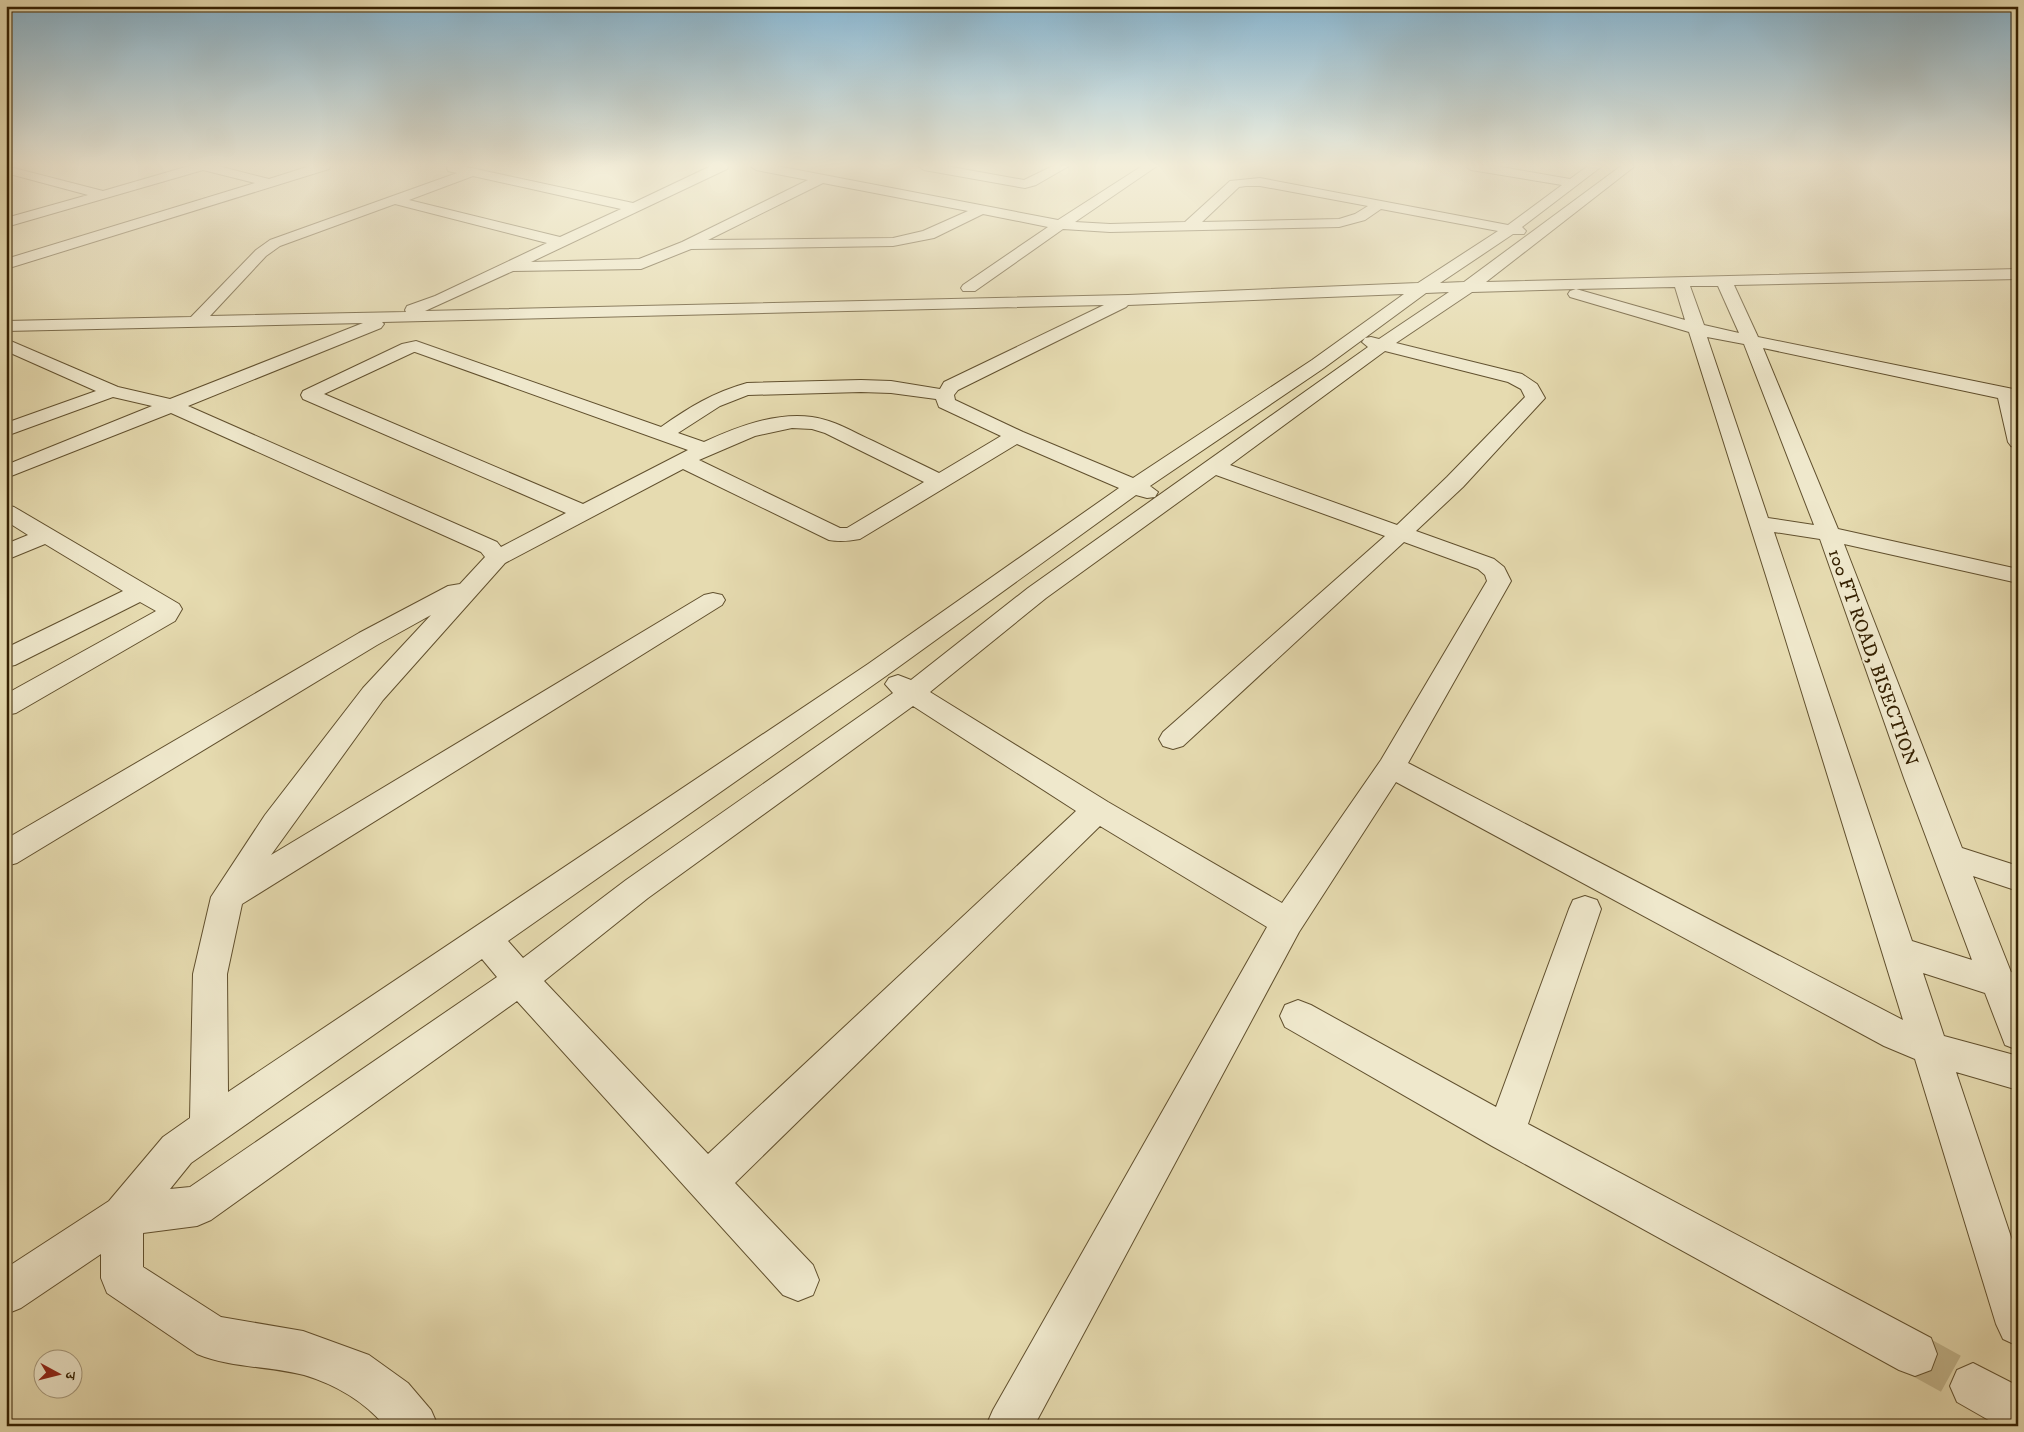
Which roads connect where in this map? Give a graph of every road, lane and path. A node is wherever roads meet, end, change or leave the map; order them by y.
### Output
1 (108, 233) edge
2 (303, 233) edge
3 (525, 233) edge
4 (580, 233) edge
5 (712, 233) edge
6 (936, 233) edge
7 (1050, 233) edge
8 (1505, 233) edge
9 (1528, 233) edge
10 (1541, 233) edge
11 (1538, 235) junction
12 (561, 242) junction
13 (22, 244) dead end
14 (687, 245) junction
15 (45, 252) junction
16 (2018, 263) edge
17 (6, 264) edge
18 (509, 267) junction
19 (2018, 274) edge
20 (1532, 275) junction
21 (1724, 281) junction
22 (1476, 282) junction
23 (1681, 282) junction
24 (1429, 283) junction
25 (1078, 286) dead end
26 (1545, 286) junction
27 (998, 287) dead end
28 (949, 288) dead end
29 (968, 288) junction
30 (481, 298) dead end
31 (441, 299) junction
32 (403, 300) dead end
33 (1128, 300) junction
34 (259, 304) dead end
35 (211, 306) junction
36 (6, 312) edge
37 (392, 318) junction
38 (195, 322) junction
39 (6, 326) edge
40 (1696, 330) junction
41 (1354, 337) junction
42 (1751, 340) junction
43 (6, 344) edge
44 (1382, 345) junction
45 (112, 391) junction
46 (944, 394) junction
47 (2012, 395) edge
48 (170, 405) junction
49 (6, 430) edge
50 (664, 434) junction
51 (1016, 436) junction
52 (2018, 442) edge
53 (707, 450) junction
54 (684, 461) junction
55 (1214, 467) junction
56 (6, 472) edge
57 (939, 482) junction
58 (1134, 487) junction
59 (1167, 500) junction
60 (6, 512) edge
61 (583, 512) junction
62 (1759, 523) junction
63 (1400, 534) junction
64 (1829, 534) junction
65 (47, 535) junction
66 (6, 553) edge
67 (498, 558) junction
68 (2018, 576) edge
69 (474, 582) junction
70 (140, 592) junction
71 (713, 600) dead end
72 (6, 659) edge
73 (876, 670) junction
74 (912, 693) junction
75 (6, 706) edge
76 (1173, 739) dead end
77 (1391, 767) junction
78 (1097, 810) junction
79 (6, 854) edge
80 (1950, 856) junction
81 (2018, 879) edge
82 (227, 897) junction
83 (1585, 909) dead end
84 (1287, 922) junction
85 (484, 936) junction
86 (1897, 951) junction
87 (520, 980) junction
88 (2007, 985) edge
89 (1298, 1016) dead end
90 (2018, 1034) edge
91 (1928, 1048) junction
92 (2018, 1073) edge
93 (209, 1126) junction
94 (1506, 1133) junction
95 (707, 1182) junction
96 (123, 1215) junction
97 (798, 1280) dead end
98 (6, 1293) edge
99 (2018, 1324) edge
100 (1915, 1354) tunnel mouth
101 (1973, 1386) tunnel mouth
102 (2018, 1411) edge
103 (414, 1426) edge
104 (1009, 1426) edge

1 - 15 street
2 - 35 street
3 - 12 street
4 - 12 street
5 - 14 street
6 - 14 street
7 - 29 street
8 - 24 street
9 - 11 street
10 - 11 street
11 - 22 street
12 - 18 street
13 - 15 street
14 - 18 street
15 - 17 street
16 - 20 street
18 - 31 street
19 - 21 street
20 - 22 street
20 - 26 street
21 - 23 street
21 - 42 street, 100 FT ROAD, BISECTION
22 - 24 street
22 - 26 street
22 - 44 street
23 - 26 street
23 - 40 street
24 - 25 street
24 - 33 street
24 - 41 street
26 - 40 street
27 - 29 street
28 - 29 street
30 - 31 street
31 - 32 street
31 - 37 street
33 - 37 street
33 - 46 street
34 - 35 street
35 - 36 street
35 - 38 street
37 - 38 street
37 - 48 street
38 - 39 street
40 - 42 street
40 - 62 street
41 - 44 street
41 - 58 street
42 - 47 street
42 - 64 street, 100 FT ROAD, BISECTION
43 - 45 street
44 - 55 street
44 - 63 street
45 - 48 street
45 - 49 street
46 - 50 street
46 - 51 street
47 - 52 street
48 - 56 street
48 - 67 street
50 - 53 street
50 - 61 street
51 - 57 street
51 - 58 street
53 - 54 street
53 - 57 street
54 - 57 street
54 - 61 street
55 - 59 street
55 - 63 street
58 - 59 street
58 - 73 street
59 - 74 street
60 - 65 street
61 - 67 street
62 - 64 street
62 - 86 street
63 - 76 street
63 - 77 street
64 - 68 street
64 - 80 street, 100 FT ROAD, BISECTION
65 - 66 street
65 - 70 street
67 - 69 street
69 - 79 street
69 - 82 street
70 - 72 street
70 - 75 street
71 - 82 street
73 - 74 street
73 - 85 street
74 - 78 street
74 - 87 street
77 - 84 street
77 - 91 street
78 - 84 street
78 - 95 street
80 - 81 street
80 - 88 street, 100 FT ROAD, BISECTION
82 - 93 street
83 - 94 street
84 - 104 street
85 - 87 street
85 - 93 street
86 - 88 street
86 - 91 street
87 - 95 street
87 - 96 street
88 - 90 street, 100 FT ROAD, BISECTION
89 - 94 street
91 - 92 street
91 - 99 street
93 - 96 street
94 - 100 street
95 - 97 street
96 - 98 street
96 - 103 street
101 - 102 street

